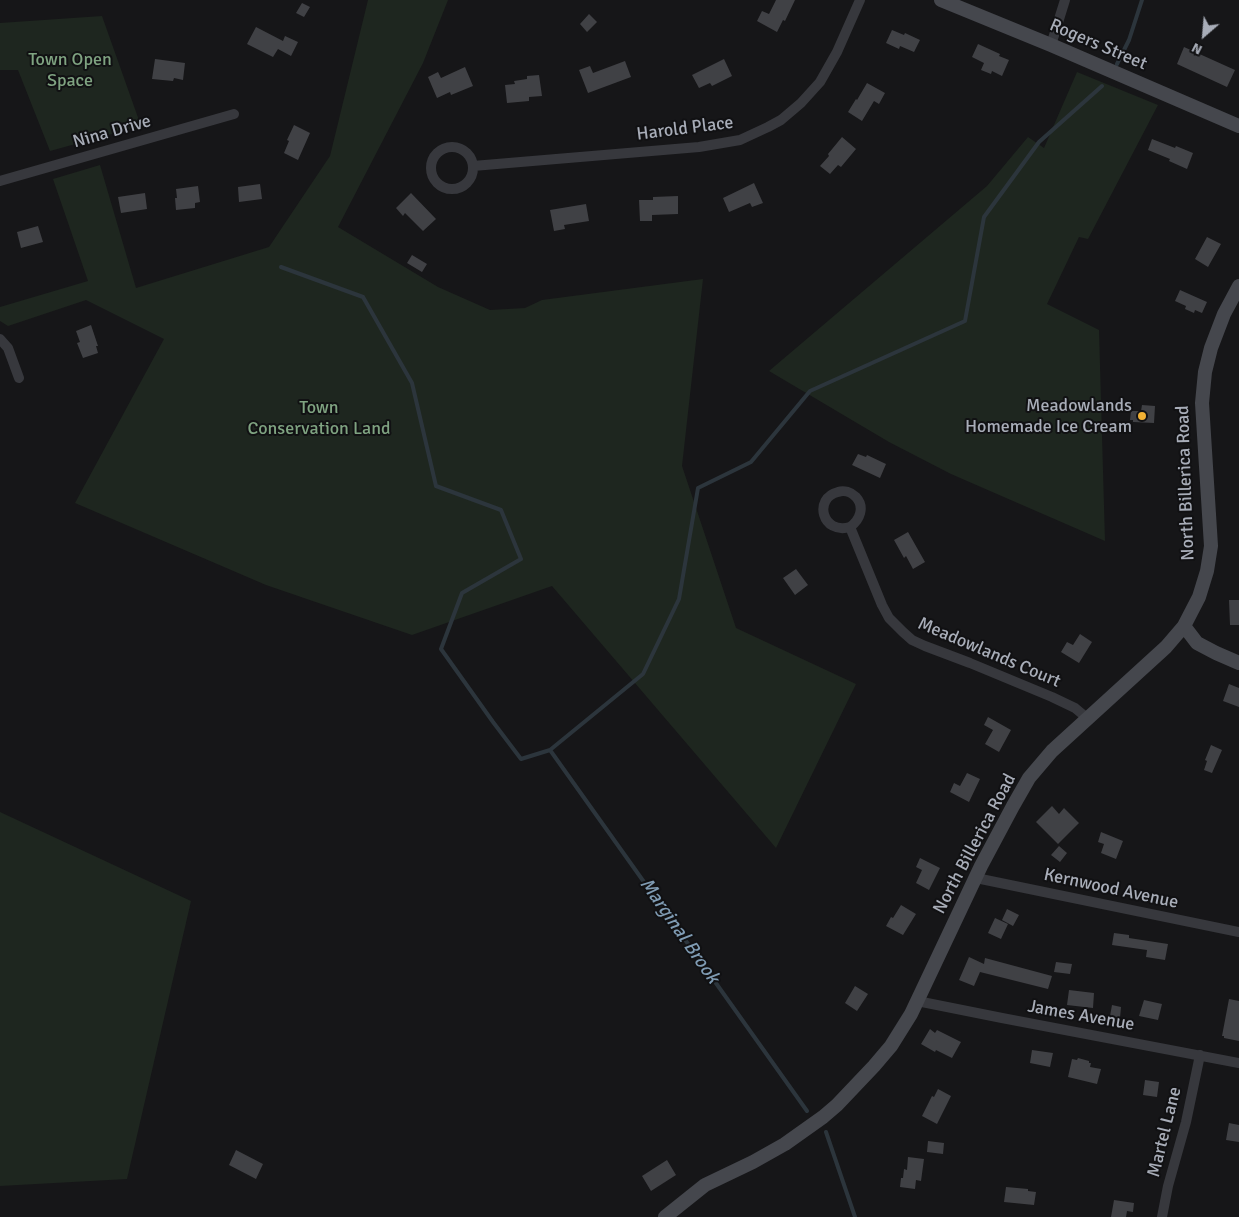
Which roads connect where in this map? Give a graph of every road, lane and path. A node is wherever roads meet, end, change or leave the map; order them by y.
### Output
1 (860, 0) edge
2 (941, 0) edge
3 (1065, 0) edge
4 (1051, 45) junction
5 (234, 114) dead end
6 (1239, 126) edge
7 (473, 166) junction
8 (0, 181) edge
9 (1239, 286) edge
10 (0, 339) edge
11 (19, 378) dead end
12 (850, 527) dead end
13 (1184, 626) junction
14 (1239, 663) edge
15 (1087, 718) junction
16 (976, 878) junction
17 (1239, 932) edge
18 (917, 1001) junction
19 (1200, 1055) junction
20 (1239, 1063) edge
21 (666, 1217) edge
22 (1162, 1217) edge

1 - 7 street, Harold Place
2 - 4 main road, Rogers Street
3 - 4 street
4 - 6 main road, Rogers Street
5 - 8 street, Nina Drive
7 - 7 street
9 - 13 main road, North Billerica Road
10 - 11 street
12 - 15 street, Meadowlands Court
13 - 14 main road
13 - 15 main road, North Billerica Road
15 - 16 main road, North Billerica Road
16 - 17 street, Kernwood Avenue
16 - 18 main road, North Billerica Road
18 - 19 street, James Avenue
18 - 21 main road, North Billerica Road
19 - 20 street, James Avenue
19 - 22 street, Martel Lane

